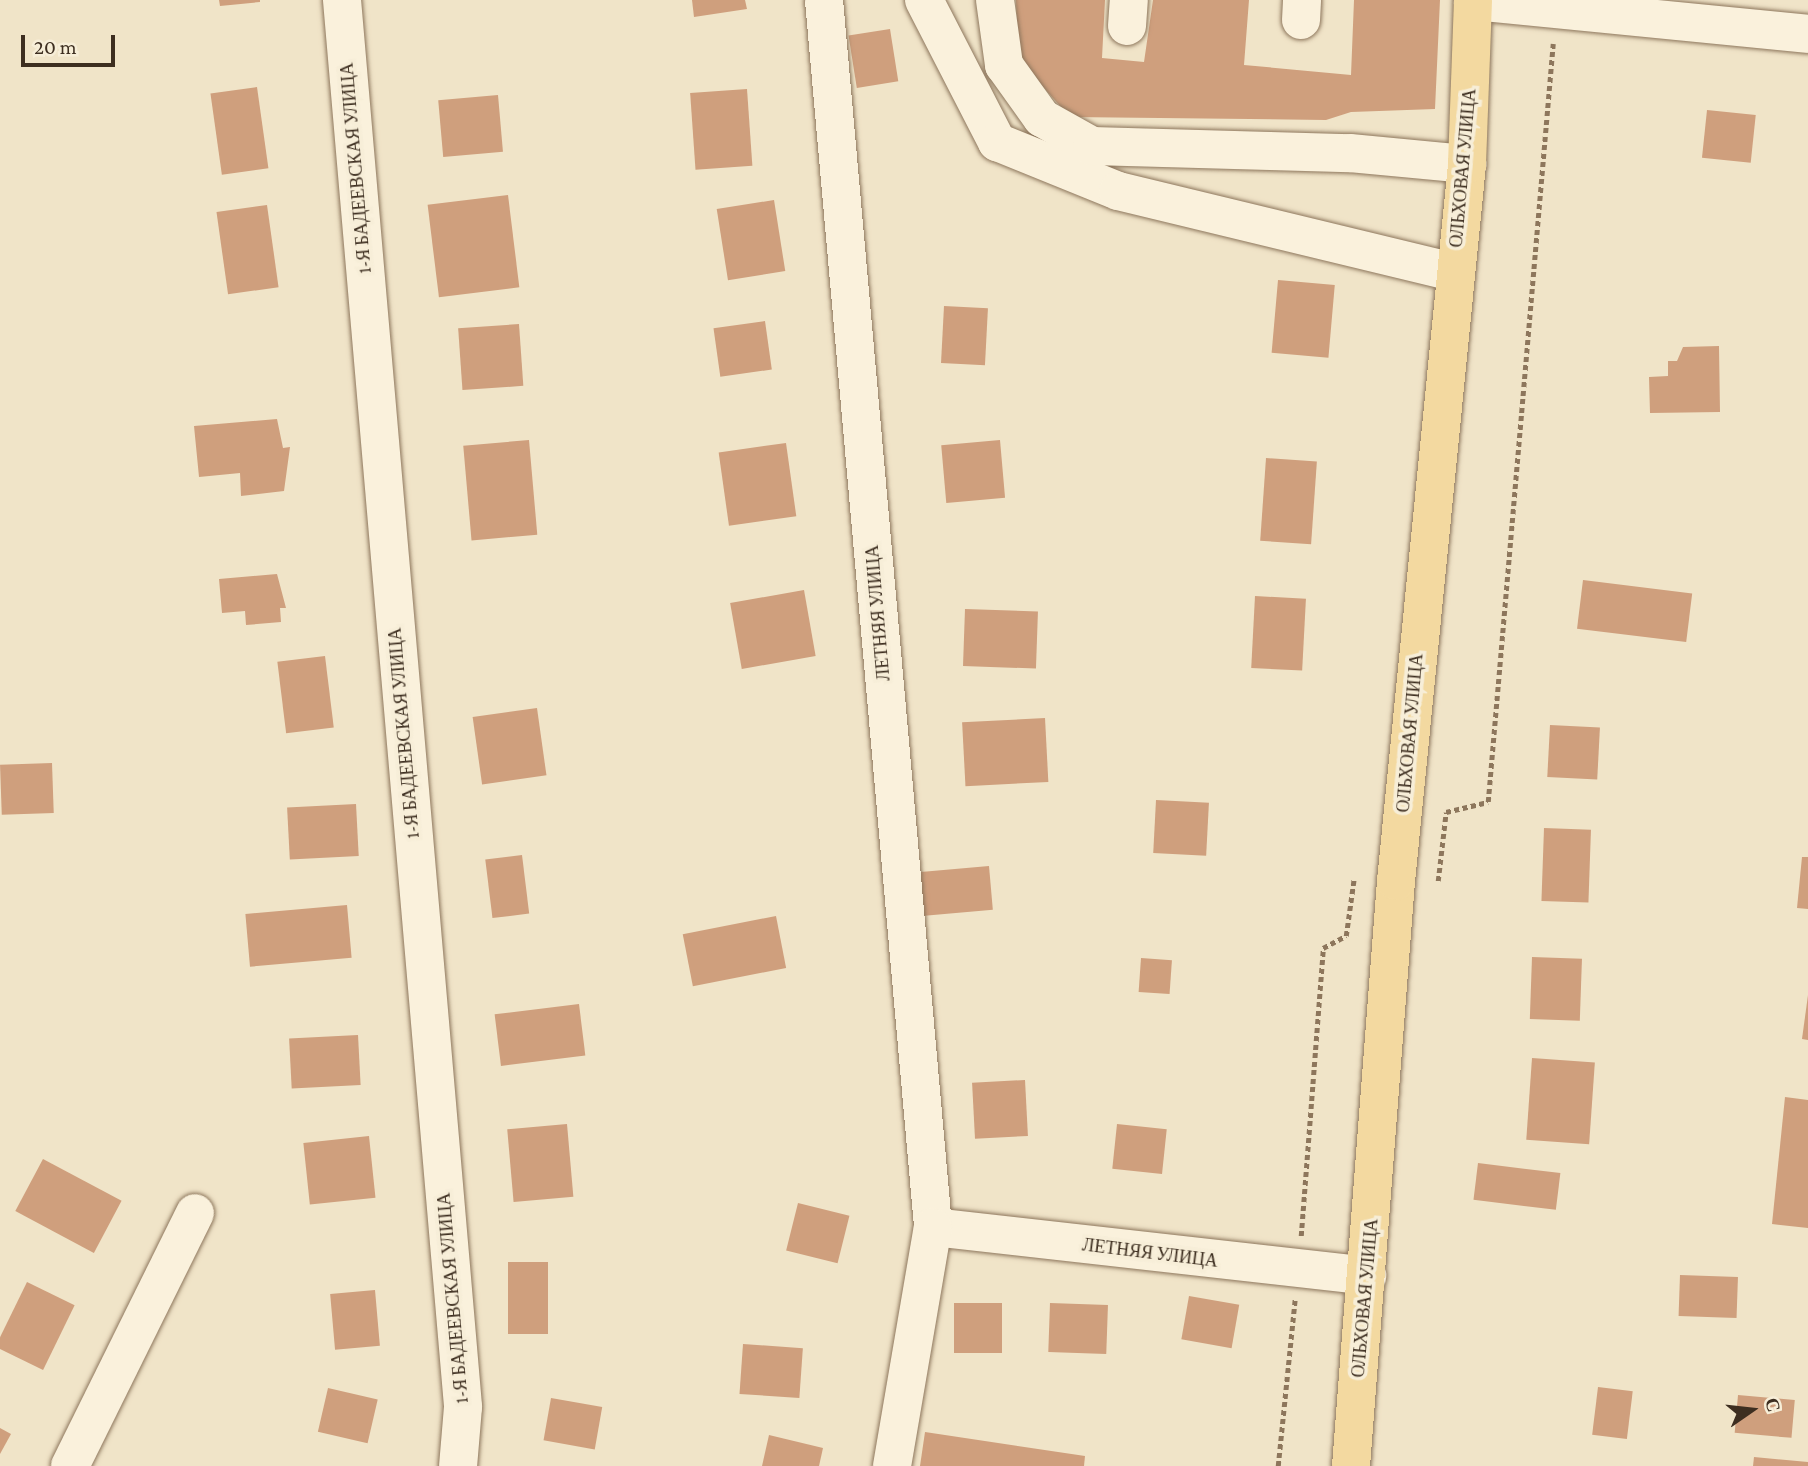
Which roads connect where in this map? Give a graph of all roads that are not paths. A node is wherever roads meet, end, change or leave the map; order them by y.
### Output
1 (342, 0) edge
2 (824, 0) edge
3 (924, 0) edge
4 (995, 0) edge
5 (1473, 0) edge
6 (1808, 34) edge
7 (1467, 164) junction
8 (1454, 272) junction
9 (195, 1213) dead end
10 (933, 1227) junction
11 (1367, 1276) junction
12 (70, 1466) edge
13 (458, 1466) edge
14 (892, 1466) edge
15 (1351, 1466) edge

1 - 13 street, 1-Я БАДЕЕВСКАЯ УЛИЦА
2 - 10 street, ЛЕТНЯЯ УЛИЦА
3 - 8 street
4 - 7 street
5 - 6 street
5 - 7 main road, ОЛЬХОВАЯ УЛИЦА
7 - 8 main road, ОЛЬХОВАЯ УЛИЦА
8 - 11 main road, ОЛЬХОВАЯ УЛИЦА
9 - 12 street
10 - 11 street, ЛЕТНЯЯ УЛИЦА
10 - 14 street, ЛЕТНЯЯ УЛИЦА
11 - 15 main road, ОЛЬХОВАЯ УЛИЦА

